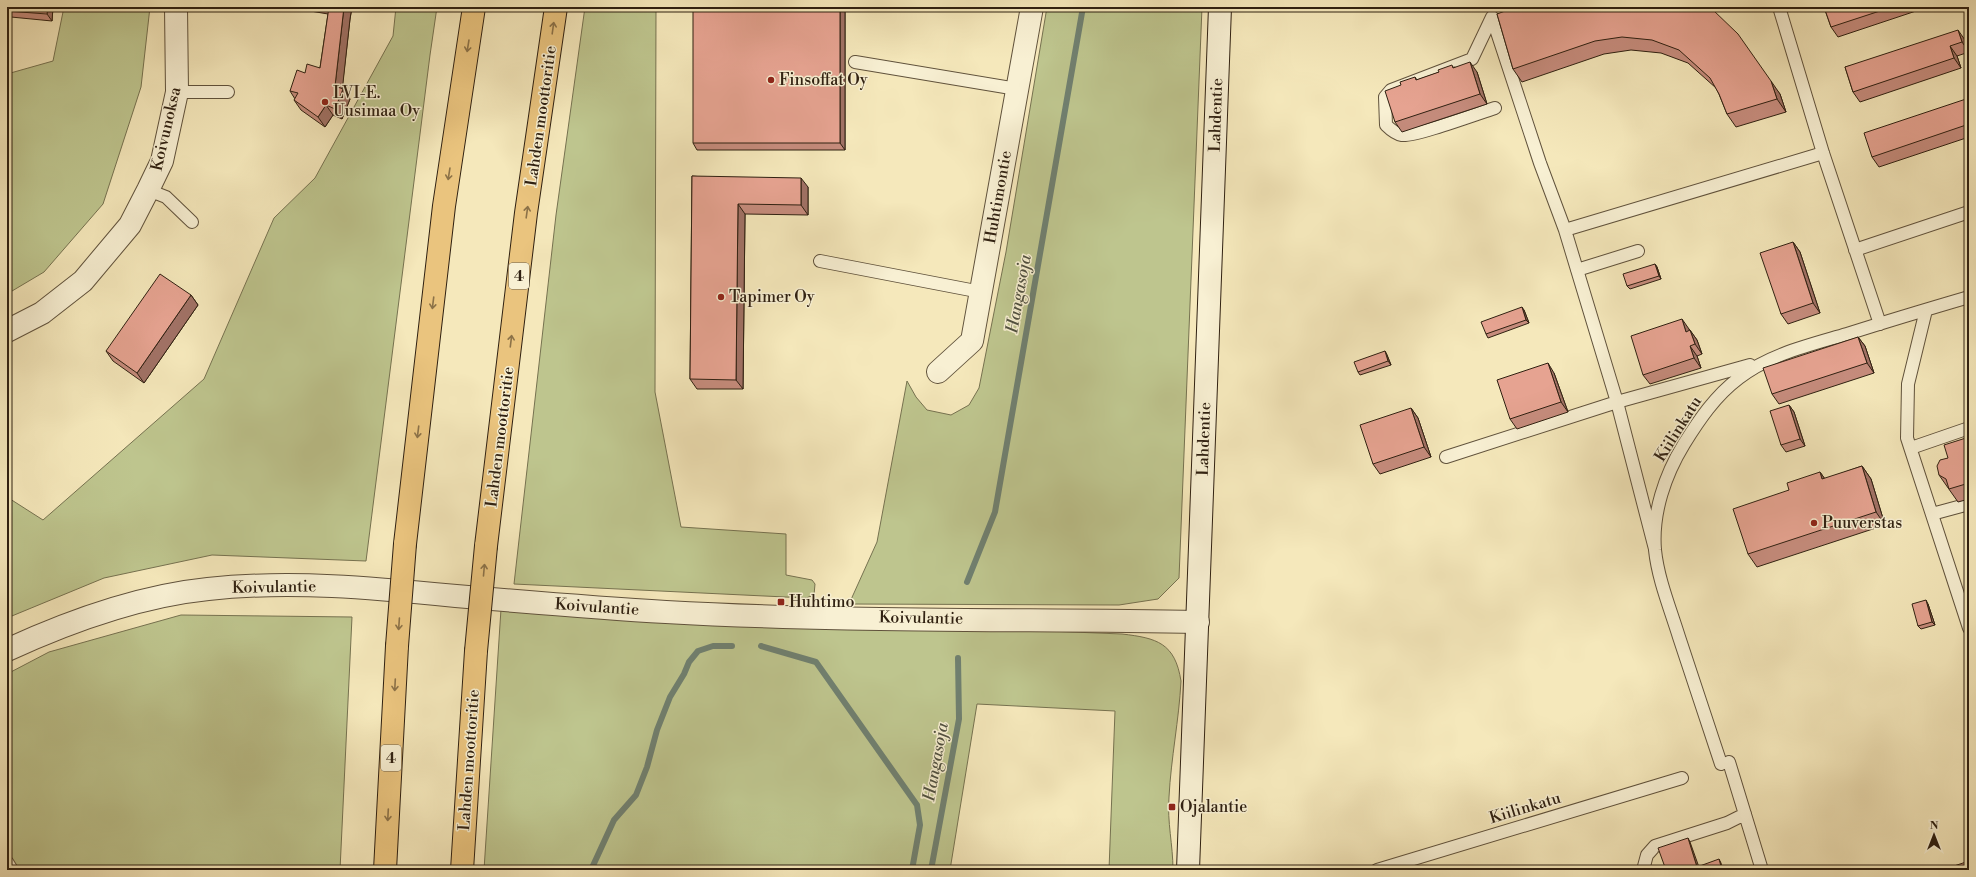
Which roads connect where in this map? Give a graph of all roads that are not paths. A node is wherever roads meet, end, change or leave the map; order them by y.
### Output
1 (176, 7) edge
2 (474, 7) edge
3 (556, 7) edge
4 (1032, 7) edge
5 (1220, 7) edge
6 (1779, 7) edge
7 (1505, 12) edge
8 (1492, 17) junction
9 (855, 62) dead end
10 (1017, 89) junction
11 (177, 92) junction
12 (228, 92) dead end
13 (1495, 108) dead end
14 (1823, 153) junction
15 (148, 190) junction
16 (1969, 212) edge
17 (192, 222) dead end
18 (1565, 230) junction
19 (1855, 250) junction
20 (1638, 251) dead end
21 (820, 261) dead end
22 (1577, 270) junction
23 (982, 292) junction
24 (1969, 297) edge
25 (1926, 310) junction
26 (1880, 324) junction
27 (7, 331) edge
28 (1765, 361) junction
29 (938, 372) dead end
30 (1617, 402) junction
31 (1969, 428) edge
32 (1911, 448) junction
33 (1446, 457) dead end
34 (1969, 504) edge
35 (1932, 514) junction
36 (1656, 550) junction
37 (1198, 622) junction
38 (1969, 628) edge
39 (7, 650) edge
40 (1682, 778) dead end
41 (1745, 814) junction
42 (7, 862) edge
43 (12, 870) edge
44 (385, 870) edge
45 (462, 870) edge
46 (1188, 870) edge
47 (1377, 870) edge
48 (1643, 870) edge
49 (1762, 870) edge

1 - 11 street, Koivunoksa
2 -> 44 highway, 4, bridge
45 -> 3 highway, Lahden moottoritie / 4, bridge
4 - 10 street, Huhtimontie
5 - 37 street, Lahdentie
6 - 14 lane
7 - 8 lane
8 - 13 lane
8 - 18 lane
9 - 10 lane
10 - 23 street, Huhtimontie
11 - 12 lane
11 - 15 street, Koivunoksa
14 - 18 lane
14 - 19 lane
15 - 17 lane
15 - 27 street, Koivunoksa
16 - 19 lane
18 - 22 lane
19 - 26 lane
20 - 22 lane
21 - 23 lane
22 - 30 lane
23 - 29 street, Huhtimontie
24 - 25 lane, Kiilinkatu
25 - 26 lane, Kiilinkatu
25 - 32 lane
26 - 28 lane, Kiilinkatu
28 - 30 lane
28 - 36 lane, Kiilinkatu
30 - 33 lane
30 - 36 lane
31 - 32 lane
32 - 35 lane
34 - 35 lane
35 - 38 lane
36 - 41 lane, Kiilinkatu
37 - 39 street, Koivulantie
37 - 46 street, Lahdentie
40 - 47 lane, Kiilinkatu
41 - 48 lane
41 - 49 lane, Kiilinkatu
42 - 43 lane

